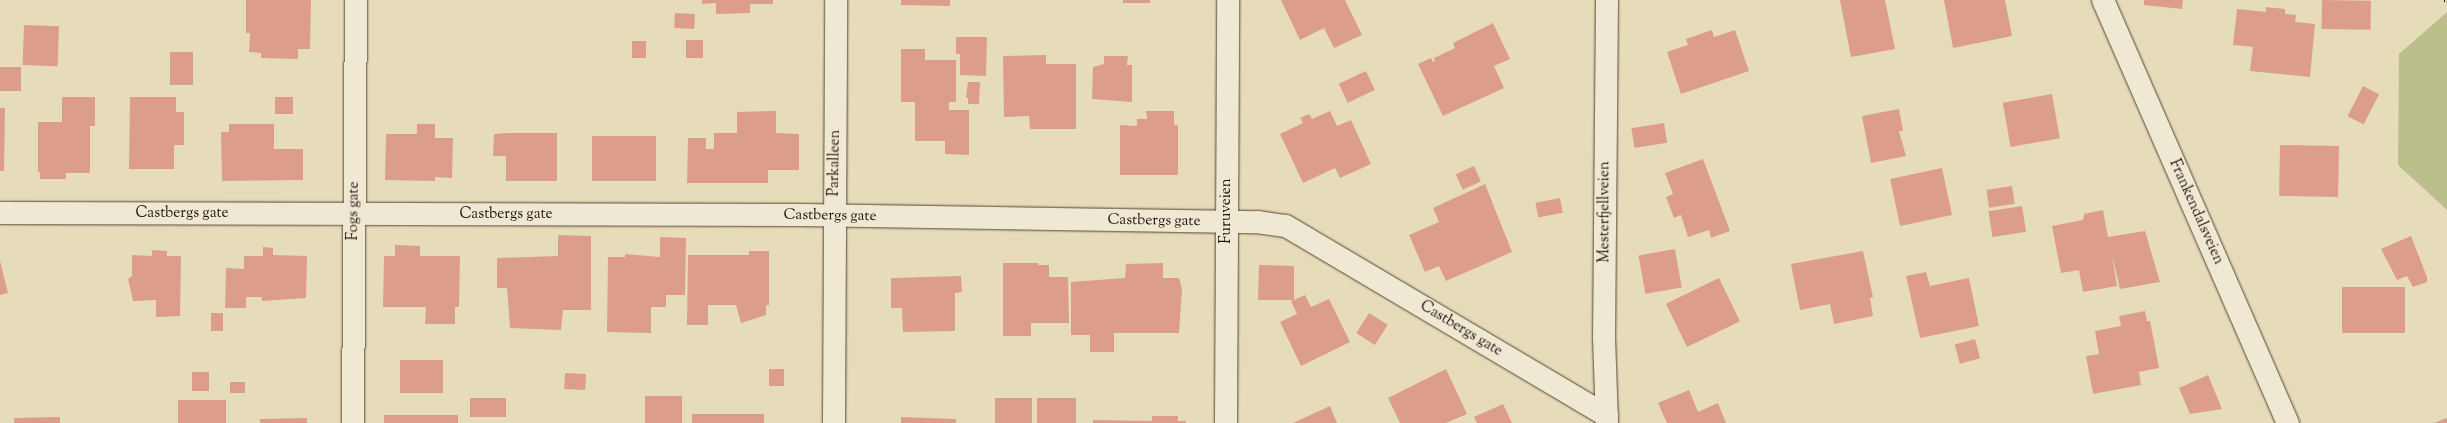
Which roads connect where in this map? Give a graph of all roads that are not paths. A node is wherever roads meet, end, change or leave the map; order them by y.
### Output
1 (356, 0) edge
2 (836, 0) edge
3 (1228, 0) edge
4 (1607, 0) edge
5 (2103, 0) edge
6 (0, 213) edge
7 (354, 215) junction
8 (834, 215) junction
9 (1228, 221) junction
10 (1607, 419) edge
11 (353, 423) edge
12 (834, 423) edge
13 (1226, 423) edge
14 (2288, 423) edge

1 - 7 street, Fogs gate
2 - 8 street, Parkalleen
3 - 9 street, Furuveien
4 - 10 street, Mesterfjellveien
5 - 14 street, Frankendalsveien
6 - 7 street, Castbergs gate
7 - 8 street, Castbergs gate
7 - 11 street, Fogs gate
8 - 9 street, Castbergs gate
8 - 12 street, Parkalleen
9 - 10 street, Castbergs gate
9 - 13 street, Furuveien

